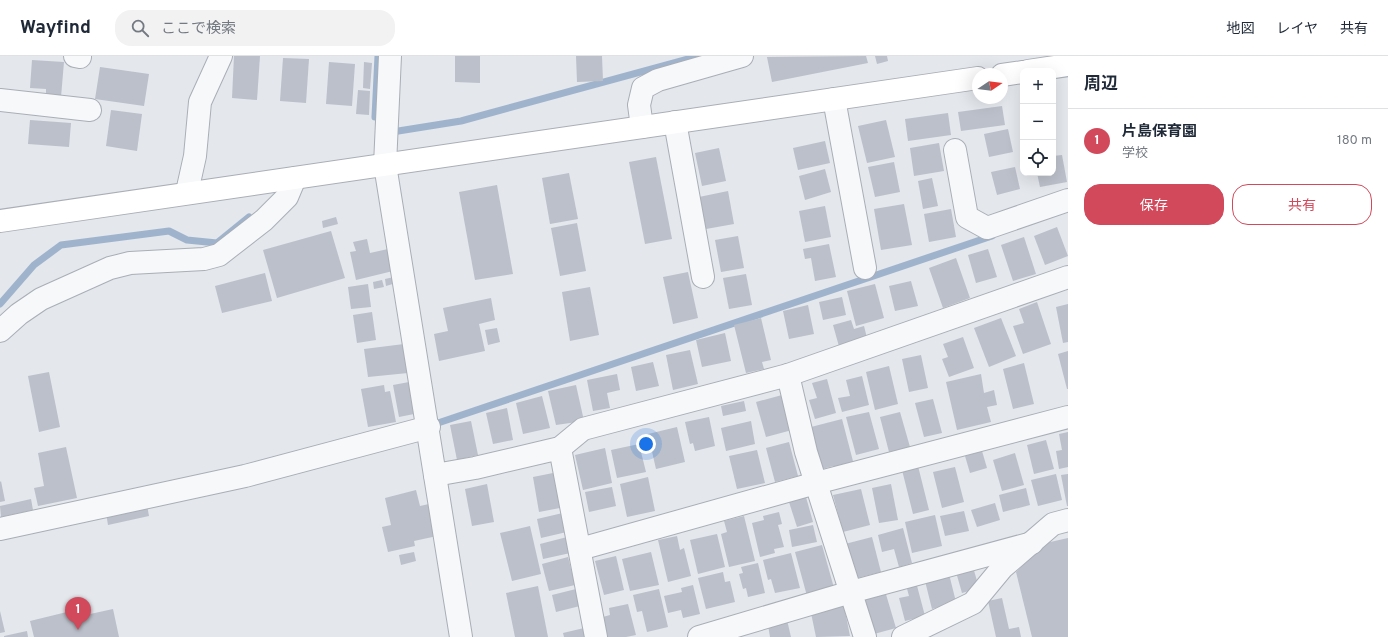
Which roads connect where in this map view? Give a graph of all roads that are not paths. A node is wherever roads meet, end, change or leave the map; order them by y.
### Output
1 (221, 56) edge
2 (390, 56) edge
3 (742, 56) edge
4 (1068, 65) edge
5 (1048, 68) edge
6 (1020, 72) edge
7 (1008, 74) edge
8 (972, 79) edge
9 (834, 99) junction
10 (0, 100) edge
11 (90, 110) dead end
12 (675, 122) junction
13 (642, 127) junction
14 (955, 150) dead end
15 (385, 165) junction
16 (295, 178) junction
17 (187, 192) junction
18 (1068, 200) edge
19 (0, 221) edge
20 (865, 268) dead end
21 (703, 277) dead end
22 (1068, 277) edge
23 (0, 331) edge
24 (788, 375) junction
25 (1068, 417) edge
26 (428, 427) junction
27 (560, 448) junction
28 (435, 475) junction
29 (816, 483) junction
30 (1068, 520) edge
31 (0, 529) edge
32 (1032, 543) junction
33 (580, 549) junction
34 (851, 592) junction
35 (461, 637) edge
36 (596, 637) edge
37 (698, 637) edge
38 (864, 637) edge
39 (903, 637) edge

1 - 17 street
2 - 15 street
3 - 13 street
4 - 5 street
6 - 7 street
8 - 9 street
9 - 12 street
9 - 20 street
10 - 11 street
12 - 13 street
12 - 21 street
13 - 15 street
14 - 18 street
15 - 16 street
15 - 26 street
16 - 17 street
16 - 23 street
17 - 19 street
22 - 24 street
24 - 27 street
24 - 29 street
25 - 29 street
26 - 28 street
26 - 31 street
27 - 28 street
27 - 33 street
28 - 35 street
29 - 33 street
29 - 34 street
30 - 32 street
32 - 34 street
32 - 39 street
33 - 36 street
34 - 37 street
34 - 38 street

